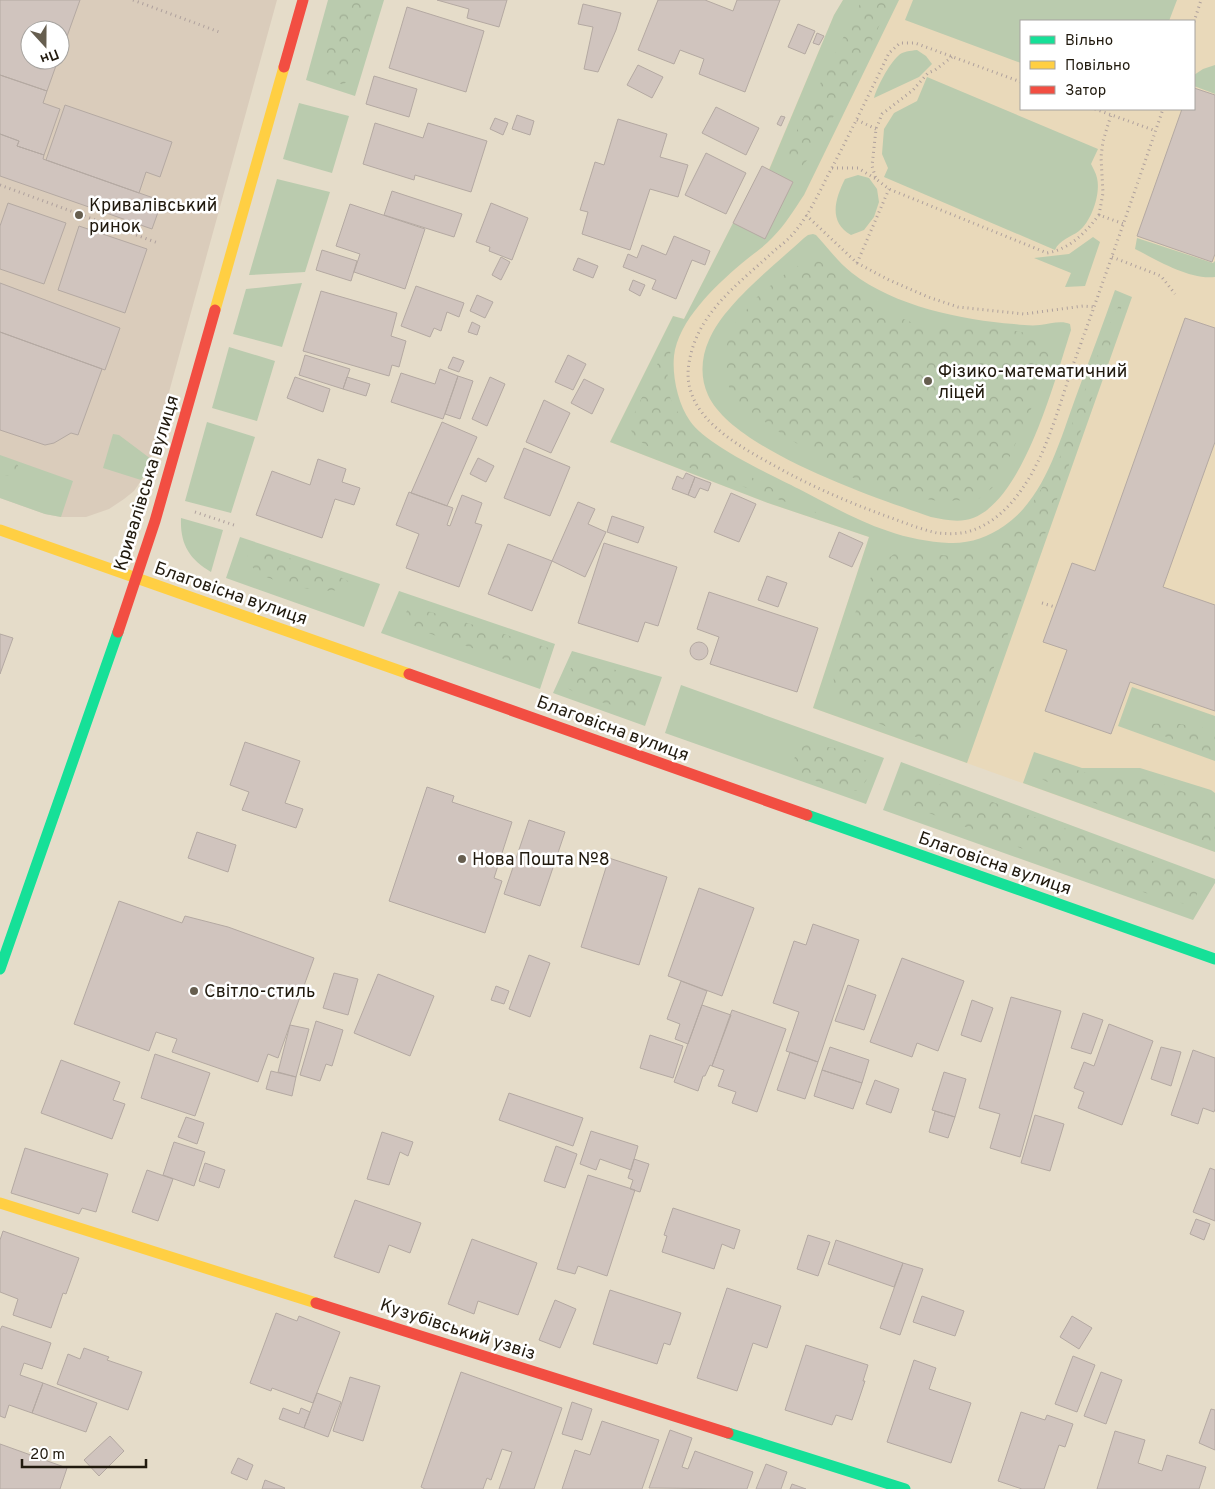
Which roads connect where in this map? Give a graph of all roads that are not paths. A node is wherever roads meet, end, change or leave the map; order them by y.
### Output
1 (303, 0) edge
2 (0, 530) edge
3 (137, 578) junction
4 (1215, 959) edge
5 (0, 969) edge
6 (0, 1203) edge
7 (905, 1489) edge

1 - 3 street, Кривалівська вулиця
2 - 3 street, Благовісна вулиця
3 - 4 street, Благовісна вулиця
3 - 5 street, Кривалівська вулиця
6 - 7 street, Кузубівський узвіз

